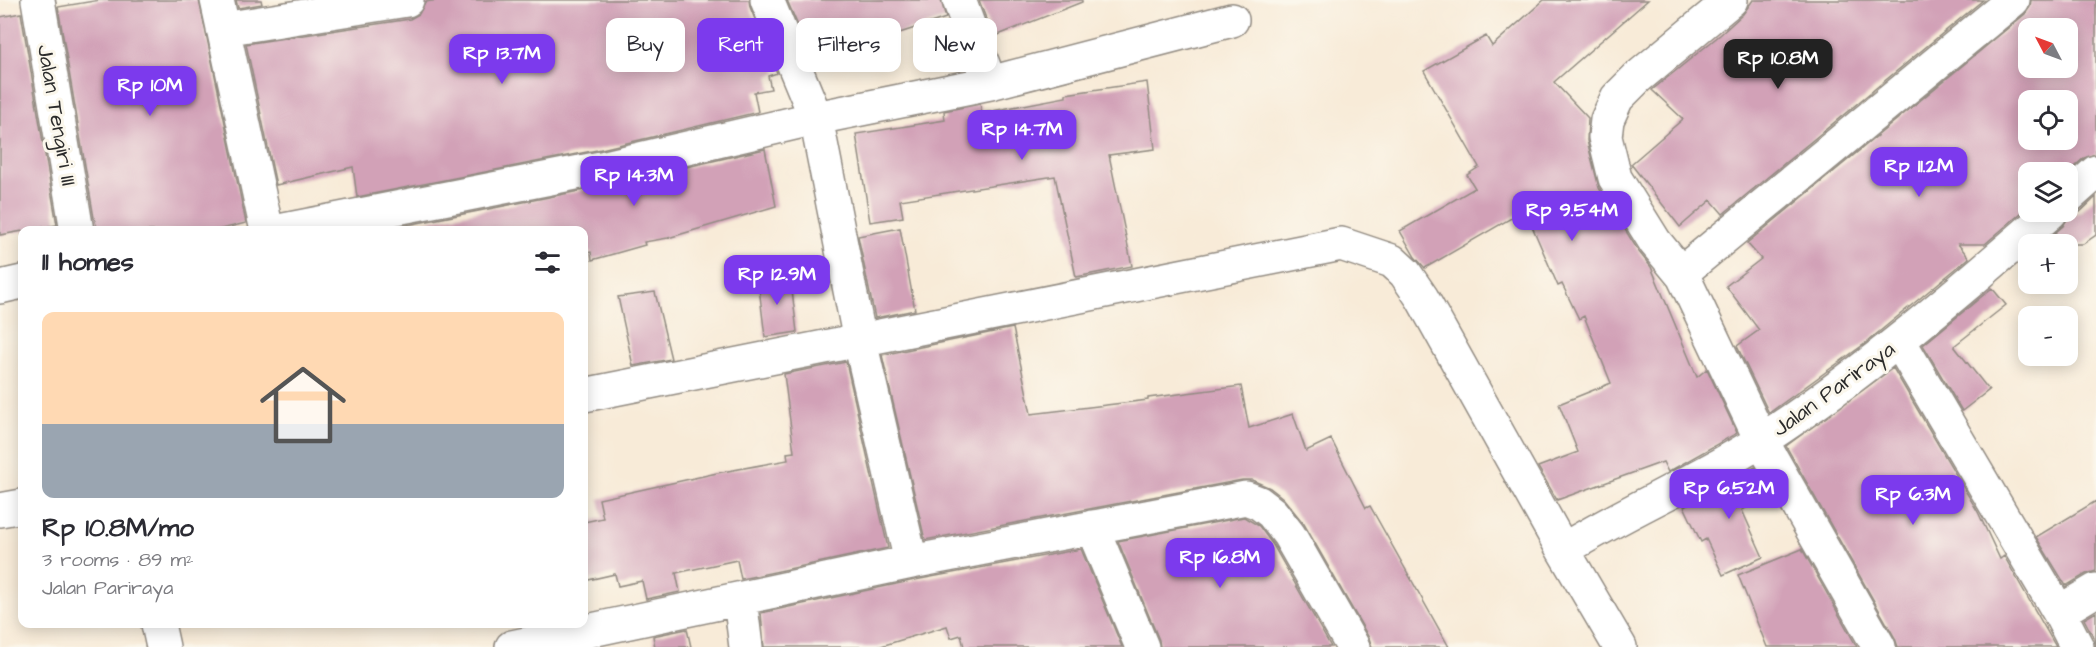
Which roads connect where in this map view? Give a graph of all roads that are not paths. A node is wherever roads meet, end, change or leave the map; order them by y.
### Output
1 (38, 0) edge
2 (406, 0) edge
3 (767, 0) edge
4 (959, 0) edge
5 (1731, 0) edge
6 (2013, 0) edge
7 (220, 15) edge
8 (1232, 20) dead end
9 (990, 83) junction
10 (816, 118) junction
11 (2096, 172) edge
12 (2078, 188) edge
13 (2039, 222) edge
14 (76, 226) edge
15 (266, 226) edge
16 (305, 226) edge
17 (1683, 276) junction
18 (18, 283) edge
19 (0, 287) edge
20 (860, 341) junction
21 (1899, 341) junction
22 (588, 394) edge
23 (1761, 440) junction
24 (18, 507) edge
25 (0, 510) edge
26 (1092, 527) junction
27 (1563, 550) junction
28 (911, 562) junction
29 (2096, 590) edge
30 (740, 598) junction
31 (2059, 612) junction
32 (159, 628) edge
33 (562, 642) edge
34 (163, 647) edge
35 (512, 647) edge
36 (746, 647) edge
37 (1142, 647) edge
38 (1353, 647) edge
39 (1620, 647) edge
40 (1879, 647) edge
41 (2077, 647) edge

1 - 14 street, Jalan Tengiri III
2 - 7 street
3 - 10 street
4 - 9 street
5 - 17 street
6 - 17 street
7 - 15 street
8 - 9 street
9 - 10 street
10 - 16 street
10 - 20 street
11 - 12 street
13 - 21 street, Jalan Pariraya
17 - 23 street
18 - 19 street
20 - 22 street
20 - 27 street
20 - 28 street
21 - 23 street, Jalan Pariraya
21 - 31 street
23 - 27 street, Jalan Pariraya
23 - 40 street
24 - 25 street
26 - 28 street
26 - 37 street
26 - 38 street
27 - 39 street
28 - 30 street
29 - 31 street
30 - 33 street
30 - 36 street
31 - 41 street
32 - 34 street
33 - 35 street

